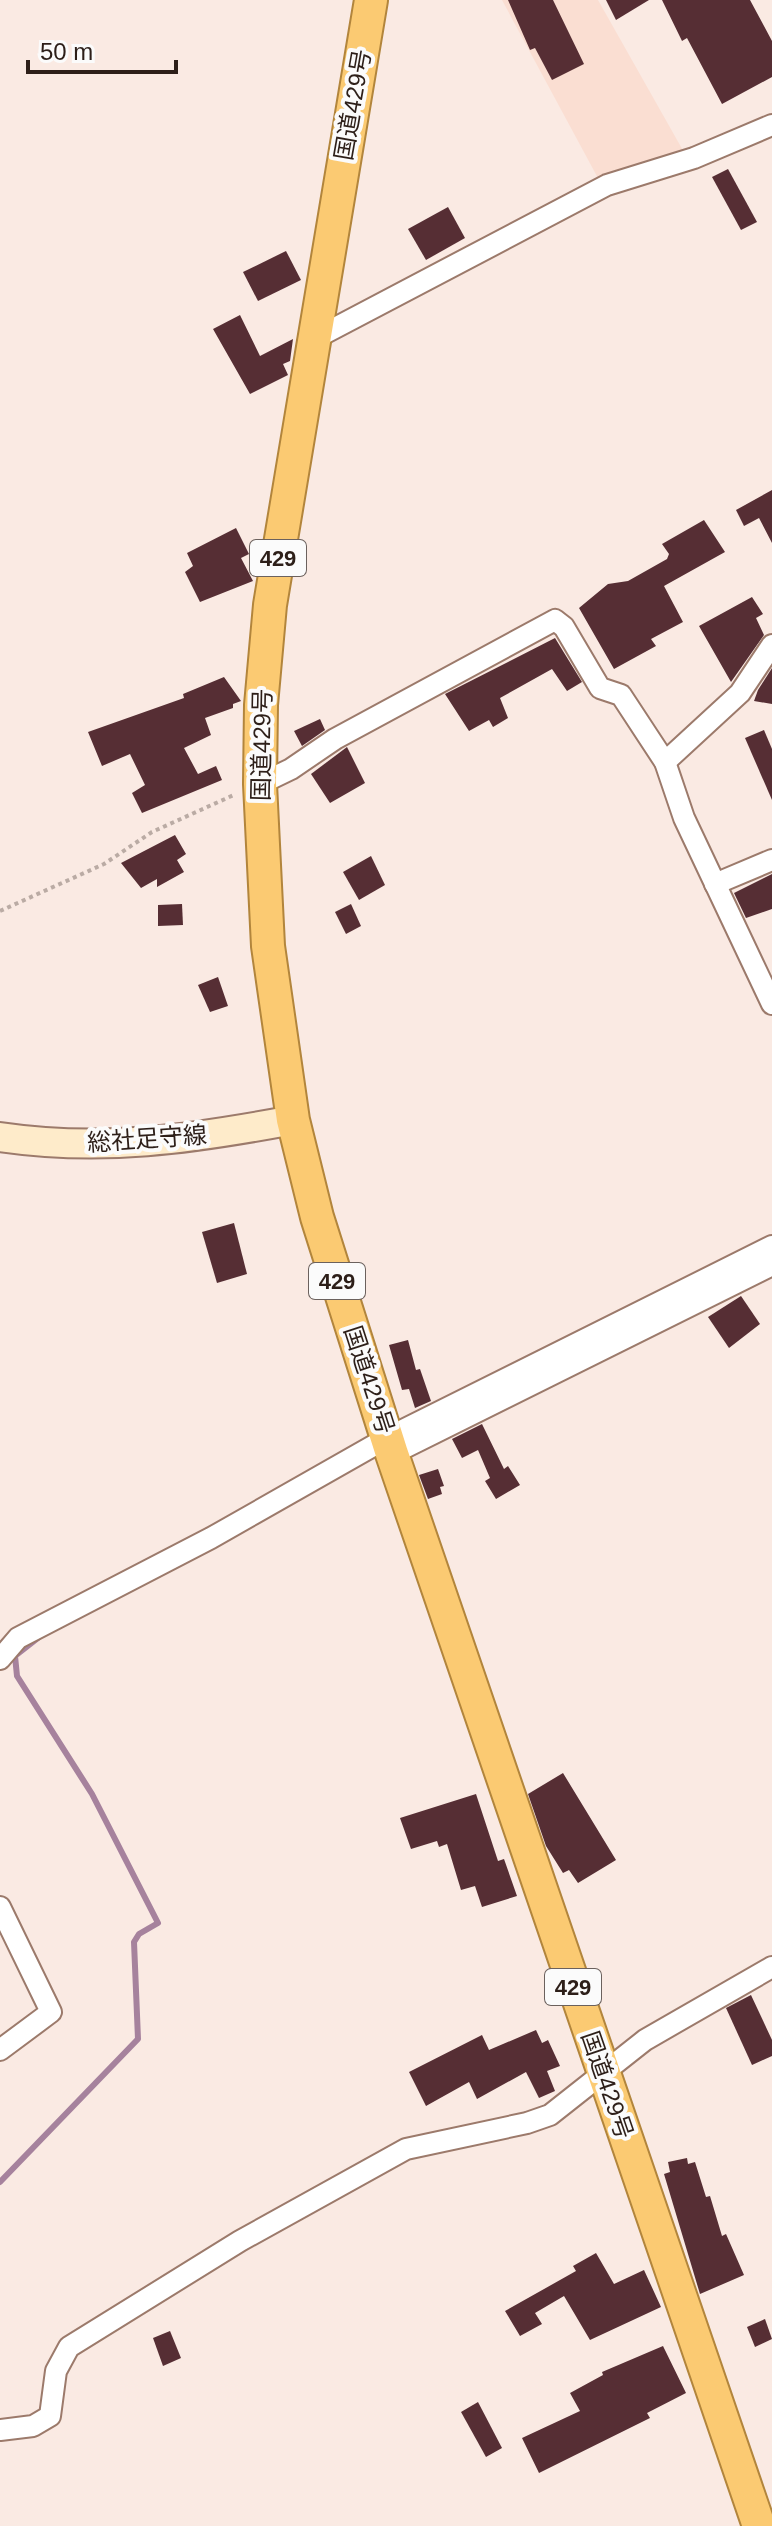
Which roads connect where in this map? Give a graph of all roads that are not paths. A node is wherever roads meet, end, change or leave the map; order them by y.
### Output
1 (371, 0) edge
2 (772, 125) edge
3 (314, 339) junction
4 (772, 645) edge
5 (665, 762) junction
6 (260, 784) junction
7 (772, 860) edge
8 (715, 884) junction
9 (772, 1004) edge
10 (293, 1120) junction
11 (0, 1137) edge
12 (772, 1246) edge
13 (772, 1265) edge
14 (389, 1445) junction
15 (0, 1659) edge
16 (0, 1907) edge
17 (772, 1967) edge
18 (0, 2050) edge
19 (602, 2072) junction
20 (0, 2430) edge
21 (759, 2526) edge

1 - 3 highway, 国道429号 / 429
2 - 3 street
3 - 6 highway, 国道429号 / 429
4 - 5 street
5 - 6 street
5 - 8 street
6 - 10 highway, 国道429号 / 429
7 - 8 street
8 - 9 street
10 - 11 main road, 総社足守線
10 - 14 highway, 国道429号 / 429
12 - 14 street
13 - 14 street
14 - 15 street
14 - 19 highway, 国道429号 / 429
16 - 18 street
17 - 19 street
19 - 20 street
19 - 21 highway, 国道429号 / 429

